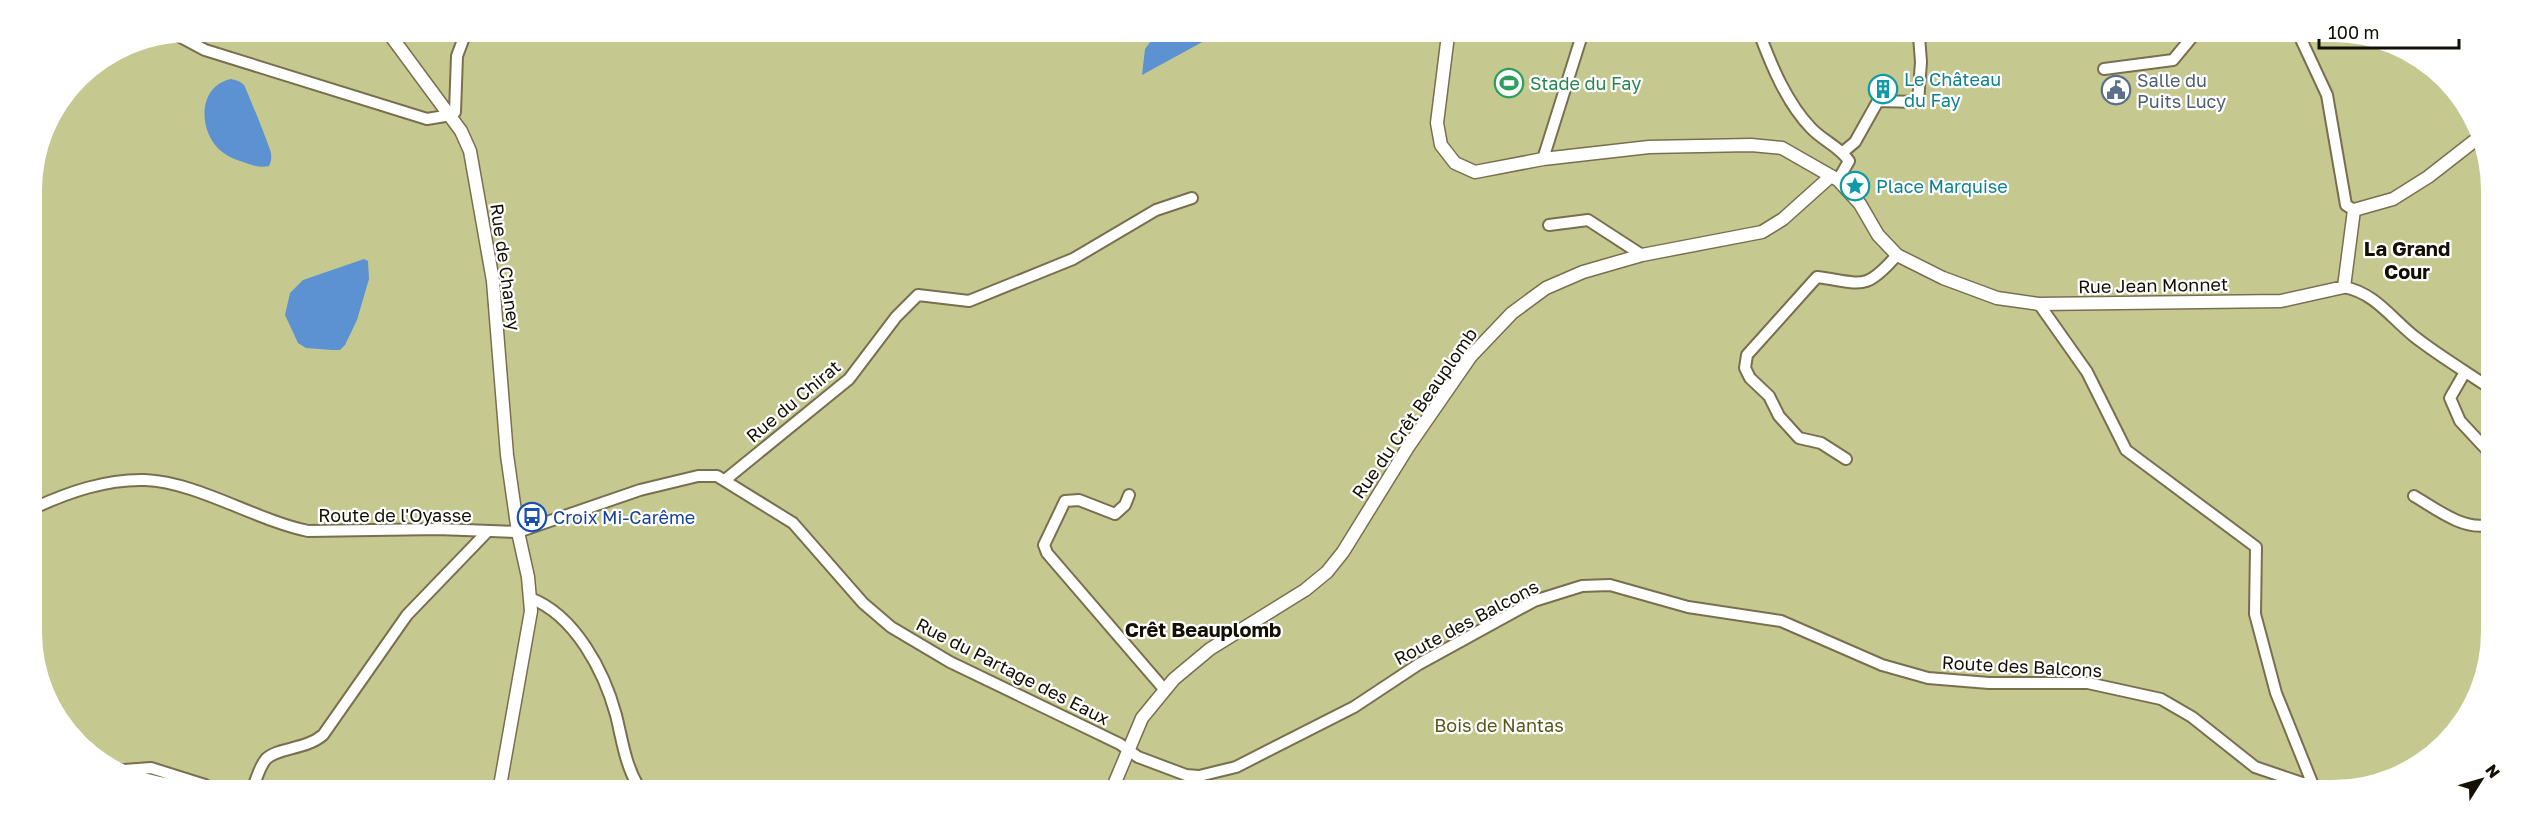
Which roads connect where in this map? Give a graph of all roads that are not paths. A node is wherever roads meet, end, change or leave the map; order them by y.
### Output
1 (189, 42) edge
2 (396, 42) edge
3 (462, 42) edge
4 (1447, 42) edge
5 (1580, 42) edge
6 (1763, 42) edge
7 (1919, 42) edge
8 (2188, 42) edge
9 (2302, 42) edge
10 (2103, 69) dead end
11 (451, 114) junction
12 (2473, 142) edge
13 (1843, 152) junction
14 (1543, 159) junction
15 (1835, 178) junction
16 (1192, 198) dead end
17 (2354, 210) junction
18 (1549, 225) dead end
19 (1642, 255) junction
20 (1897, 255) junction
21 (2344, 287) junction
22 (2039, 304) junction
23 (2465, 372) junction
24 (2481, 382) edge
25 (2481, 444) edge
26 (1846, 459) dead end
27 (725, 480) junction
28 (1129, 495) dead end
29 (2414, 496) dead end
30 (42, 505) edge
31 (2481, 526) edge
32 (487, 532) junction
33 (518, 532) junction
34 (530, 598) junction
35 (1164, 689) junction
36 (1128, 749) junction
37 (134, 769) edge
38 (189, 780) edge
39 (256, 780) edge
40 (501, 780) edge
41 (635, 780) edge
42 (1116, 780) edge
43 (2293, 780) edge
44 (2310, 780) edge

1 - 11 street
2 - 11 street, Rue de Chaney
3 - 11 street
4 - 14 street, Rue Jean Monnet
5 - 14 street
6 - 13 street
7 - 13 street
8 - 10 street
9 - 17 street
11 - 33 street, Rue de Chaney
12 - 17 street
13 - 15 street
14 - 15 street, Rue Jean Monnet
15 - 19 street, Rue du Crêt Beauplomb
15 - 20 street, Rue Jean Monnet
16 - 27 street, Rue du Chirat
17 - 21 street
18 - 19 street
19 - 35 street, Rue du Crêt Beauplomb
20 - 22 street, Rue Jean Monnet
20 - 26 street
21 - 22 street, Rue Jean Monnet
21 - 23 street
22 - 44 street
23 - 24 street
23 - 25 street
27 - 33 street
27 - 36 street, Rue du Partage des Eaux
28 - 35 street
29 - 31 street
30 - 32 street, Route de l'Oyasse
32 - 33 street, Route de l'Oyasse
32 - 39 street
33 - 34 street, Rue de Chaney
34 - 40 street, Rue de Chaney
34 - 41 street
35 - 36 street, Rue du Crêt Beauplomb
36 - 42 street, Rue du Crêt Beauplomb
36 - 43 street, Route des Balcons
37 - 38 street

